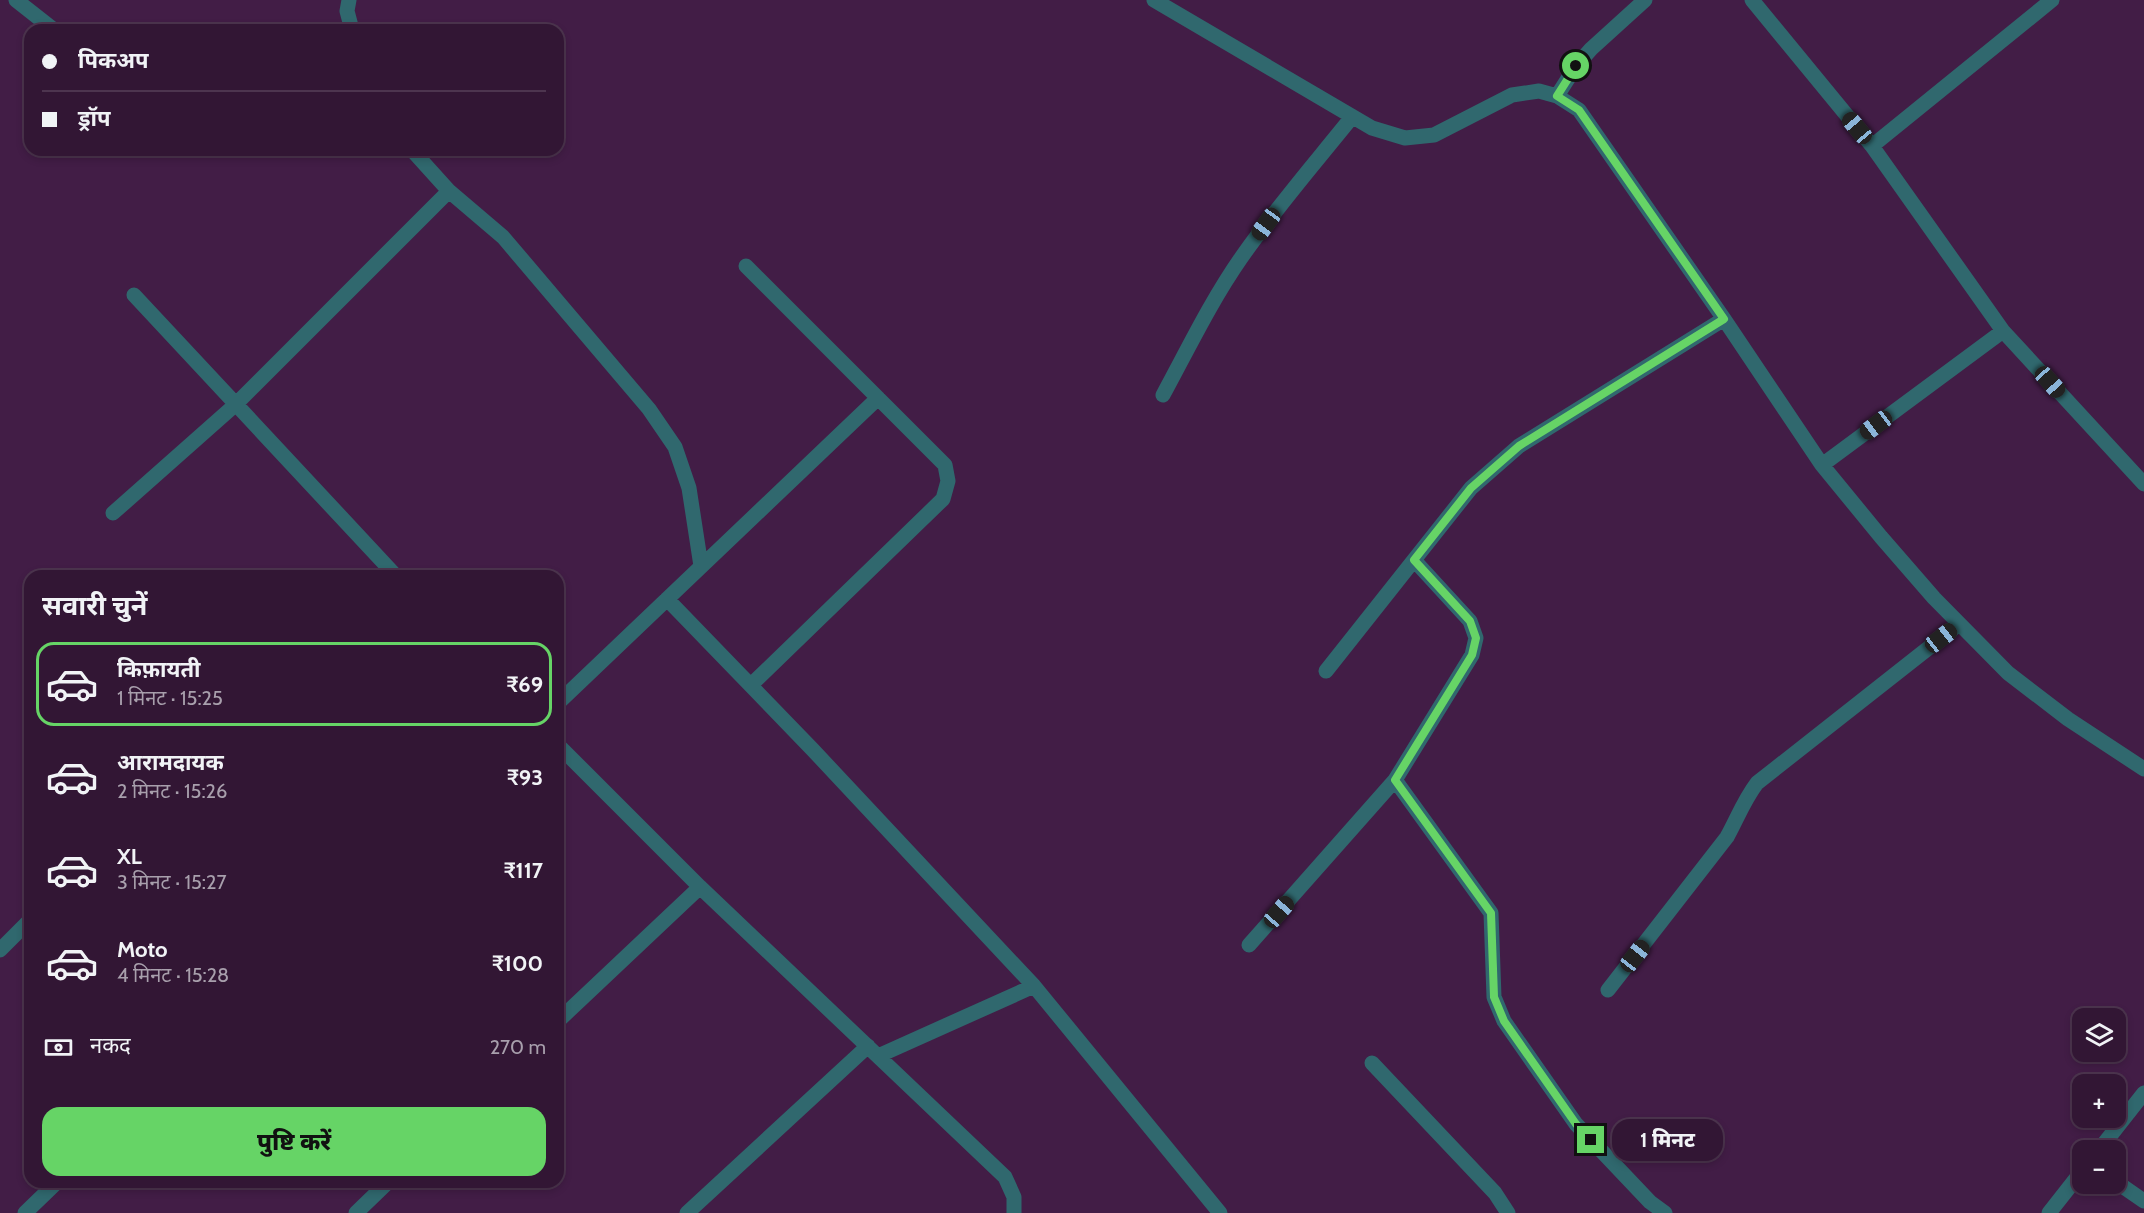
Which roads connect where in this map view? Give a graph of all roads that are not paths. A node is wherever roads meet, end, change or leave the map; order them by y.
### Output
1 (16, 0) edge
2 (349, 0) edge
3 (1154, 0) edge
4 (1645, 0) edge
5 (1752, 0) edge
6 (2052, 0) edge
7 (46, 24) edge
8 (350, 24) edge
9 (1557, 96) junction
10 (1352, 117) junction
11 (1872, 146) junction
12 (417, 156) edge
13 (449, 191) junction
14 (746, 266) dead end
15 (134, 295) dead end
16 (1724, 319) junction
17 (2003, 331) junction
18 (1163, 395) dead end
19 (878, 398) junction
20 (236, 405) junction
21 (1822, 465) junction
22 (2144, 484) edge
23 (112, 513) dead end
24 (1414, 560) junction
25 (701, 566) junction
26 (383, 570) edge
27 (667, 599) junction
28 (1959, 624) junction
29 (1326, 671) dead end
30 (751, 685) junction
31 (564, 697) edge
32 (564, 751) edge
33 (2144, 769) edge
34 (1395, 780) junction
35 (700, 887) junction
36 (24, 926) edge
37 (1250, 945) dead end
38 (0, 950) edge
39 (1034, 986) junction
40 (1608, 990) dead end
41 (564, 1015) edge
42 (873, 1051) junction
43 (1372, 1064) dead end
44 (2144, 1093) edge
45 (2107, 1140) edge
46 (2072, 1184) edge
47 (51, 1188) edge
48 (382, 1188) edge
49 (2126, 1189) edge
50 (2144, 1201) edge
51 (25, 1213) edge
52 (356, 1213) edge
53 (687, 1213) edge
54 (1014, 1213) edge
55 (1220, 1213) edge
56 (1508, 1213) edge
57 (1665, 1213) edge
58 (2049, 1213) edge

1 - 7 street
2 - 8 street
3 - 10 street
4 - 9 street
5 - 11 street
6 - 11 street
9 - 10 street
9 - 16 street
10 - 18 street
11 - 17 street
12 - 13 street
13 - 20 street
13 - 25 street
14 - 19 street
15 - 20 street
16 - 21 street
16 - 24 street
17 - 21 street
17 - 22 street
19 - 25 street
19 - 30 street
20 - 23 street
20 - 26 street
21 - 28 street
24 - 29 street
24 - 34 street
25 - 27 street
27 - 30 street
27 - 31 street
28 - 33 street
28 - 40 street
30 - 39 street
32 - 35 street
34 - 37 street
34 - 57 street
35 - 41 street
35 - 42 street
36 - 38 street
39 - 42 street
39 - 55 street
42 - 53 street
42 - 54 street
43 - 56 street
44 - 45 street
46 - 58 street
47 - 51 street
48 - 52 street
49 - 50 street

